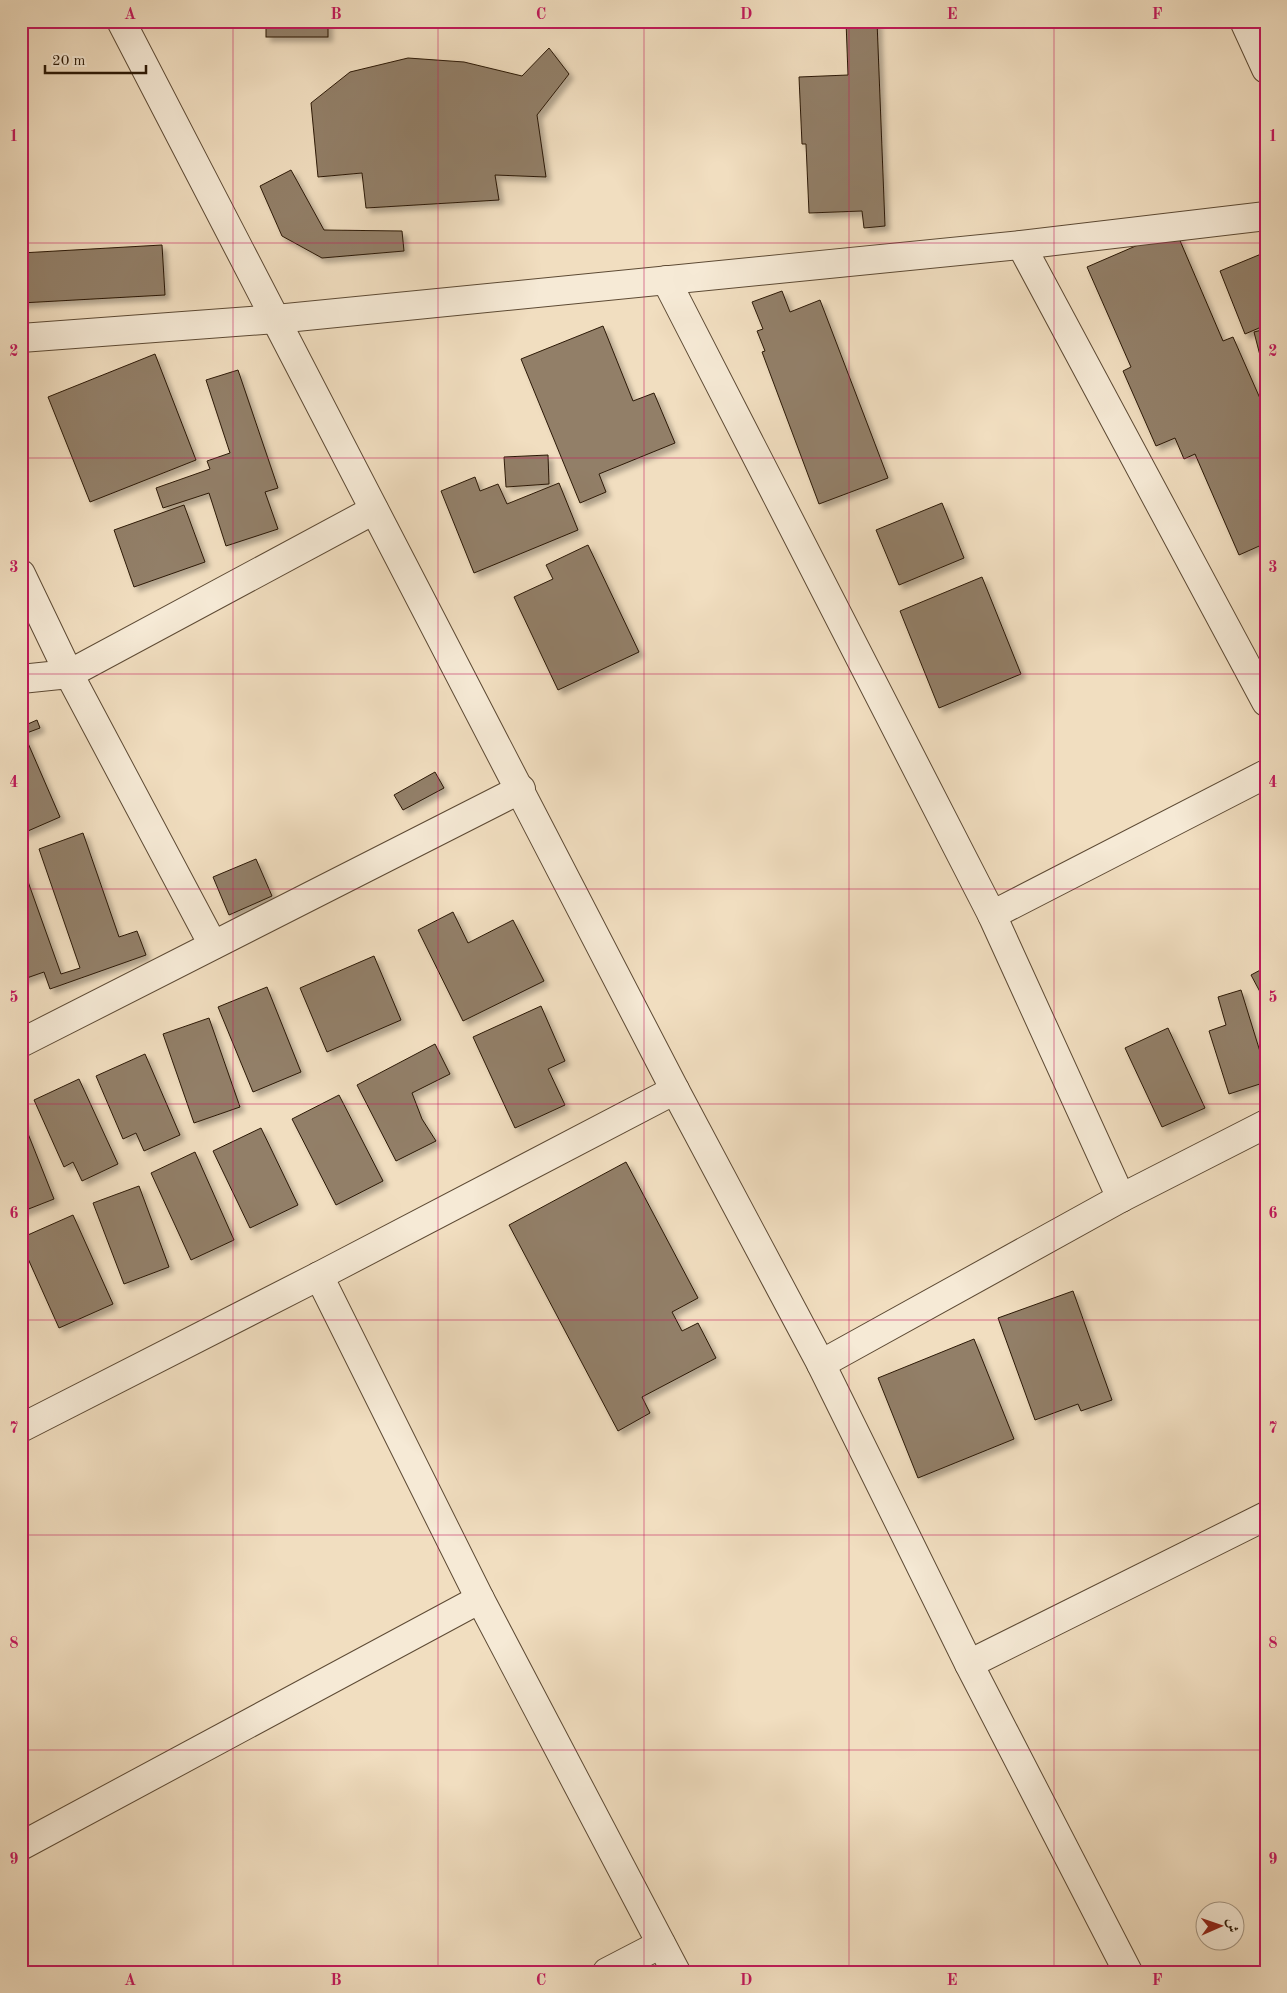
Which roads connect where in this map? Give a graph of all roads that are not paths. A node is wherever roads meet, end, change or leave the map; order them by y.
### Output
1 (121, 21) edge
2 (1244, 21) edge
3 (1266, 69) edge
4 (1266, 216) edge
5 (1021, 245) junction
6 (666, 280) junction
7 (276, 319) junction
8 (21, 338) edge
9 (374, 510) junction
10 (21, 574) edge
11 (69, 674) junction
12 (21, 679) edge
13 (1266, 702) edge
14 (1266, 774) edge
15 (521, 789) junction
16 (992, 915) junction
17 (213, 945) junction
18 (21, 1043) edge
19 (675, 1090) junction
20 (1266, 1124) edge
21 (1121, 1198) junction
22 (319, 1276) junction
23 (821, 1364) junction
24 (21, 1428) edge
25 (1265, 1519) edge
26 (480, 1599) junction
27 (969, 1664) junction
28 (21, 1846) edge
29 (661, 1944) junction
30 (607, 1972) edge
31 (676, 1972) edge
32 (1128, 1972) edge

1 - 7 street
2 - 3 street
4 - 5 street
5 - 6 street
5 - 13 street
6 - 7 street
6 - 16 street
7 - 8 street
7 - 9 street
9 - 11 street
9 - 15 street
10 - 11 street
11 - 12 street
11 - 17 street
14 - 16 street
15 - 17 street
15 - 19 street
16 - 21 street
17 - 18 street
19 - 22 street
19 - 23 street
20 - 21 street
21 - 23 street
22 - 24 street
22 - 26 street
23 - 27 street
25 - 27 street
26 - 28 street
26 - 29 street
27 - 32 street
29 - 30 street
29 - 31 street

